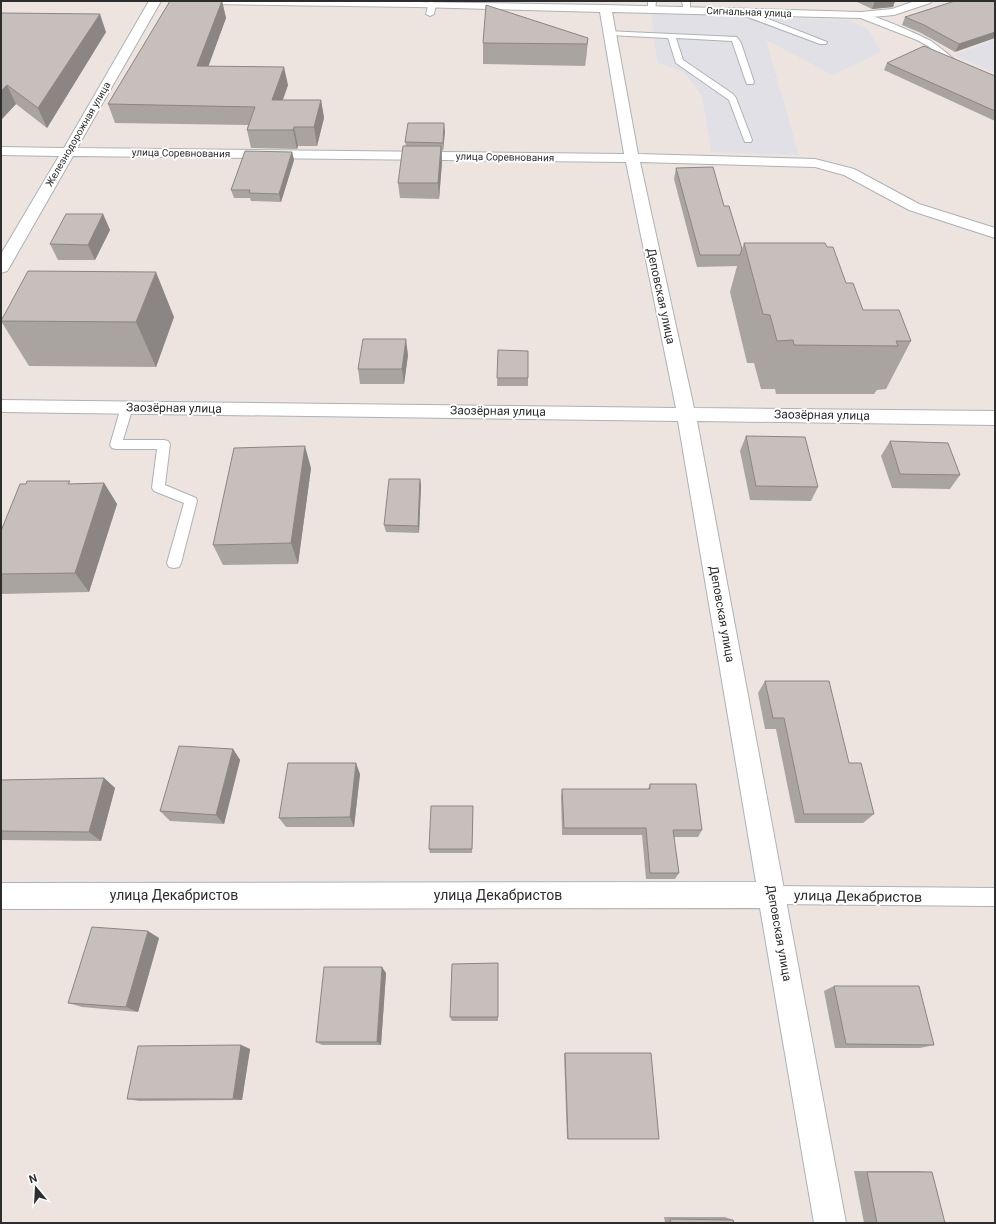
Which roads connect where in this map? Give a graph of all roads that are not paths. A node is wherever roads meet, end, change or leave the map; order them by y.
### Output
1 (155, 1) edge
2 (211, 1) edge
3 (926, 1) edge
4 (417, 2) edge
5 (652, 5) edge
6 (687, 6) edge
7 (605, 8) junction
8 (740, 11) junction
9 (861, 15) junction
10 (609, 33) junction
11 (671, 36) junction
12 (823, 42) dead end
13 (959, 65) edge
14 (750, 82) dead end
15 (748, 140) dead end
16 (1, 151) edge
17 (68, 152) junction
18 (632, 158) junction
19 (995, 233) edge
20 (1, 268) edge
21 (1, 406) edge
22 (127, 407) junction
23 (686, 413) junction
24 (995, 418) edge
25 (174, 564) dead end
26 (772, 895) junction
27 (1, 896) edge
28 (995, 897) edge
29 (830, 1223) edge

1 - 17 street, Железнодорожная улица
2 - 4 street, Сигнальная улица
3 - 9 street, Сигнальная улица
4 - 7 street, Сигнальная улица
5 - 6 street, Сигнальная улица
5 - 7 street, Сигнальная улица
6 - 8 street, Сигнальная улица
7 - 10 street, Деповская улица
8 - 9 street, Сигнальная улица
8 - 12 lane
9 - 13 lane
10 - 11 lane
10 - 18 street, Деповская улица
11 - 14 lane
11 - 15 lane
16 - 17 street, улица Соревнования
17 - 18 street, улица Соревнования
17 - 20 street, Железнодорожная улица
18 - 19 street, улица Соревнования
18 - 23 street, Деповская улица
21 - 22 street, Заозёрная улица
22 - 23 street, Заозёрная улица
22 - 25 lane
23 - 24 street, Заозёрная улица
23 - 26 street, Деповская улица
26 - 27 street, улица Декабристов
26 - 28 lane, улица Декабристов
26 - 29 street, Деповская улица

